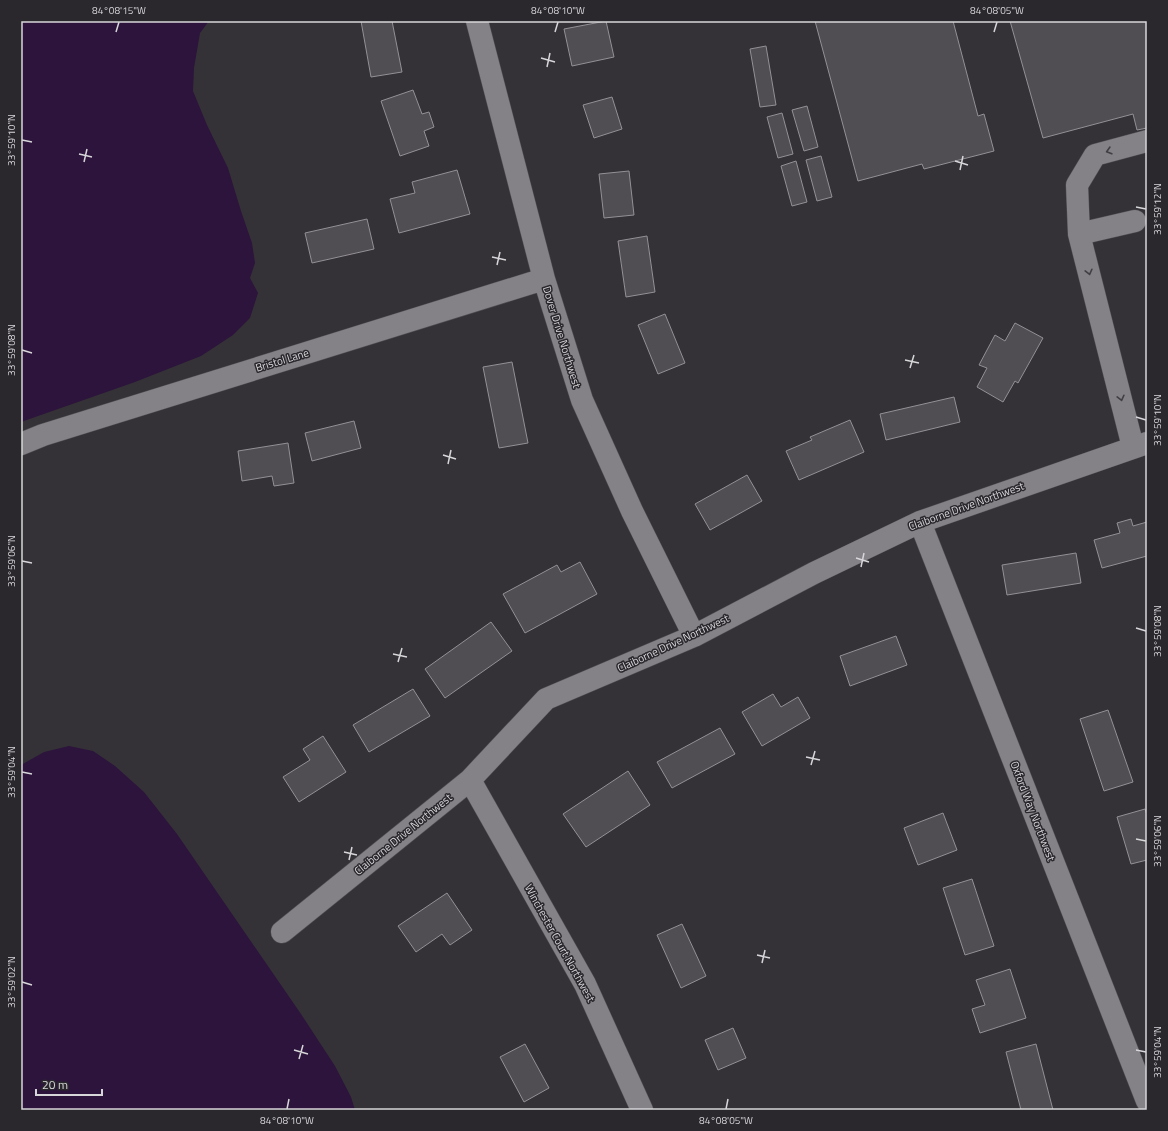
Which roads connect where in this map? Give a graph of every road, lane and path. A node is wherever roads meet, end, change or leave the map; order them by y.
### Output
1 (477, 21) edge
2 (1147, 141) edge
3 (1135, 221) dead end
4 (1079, 234) junction
5 (544, 279) junction
6 (21, 444) edge
7 (1140, 445) edge
8 (920, 522) junction
9 (694, 636) junction
10 (470, 780) junction
11 (282, 932) dead end
12 (1147, 1102) edge
13 (642, 1110) edge

1 - 5 street, Dover Drive Northwest
2 -> 4 street
3 - 4 street
4 -> 7 street
5 - 6 street, Bristol Lane
5 - 9 street, Dover Drive Northwest
7 - 8 street, Claiborne Drive Northwest
8 - 9 street, Claiborne Drive Northwest
8 - 12 street, Oxford Way Northwest
9 - 10 street, Claiborne Drive Northwest
10 - 11 street, Claiborne Drive Northwest
10 - 13 street, Winchester Court Northwest

